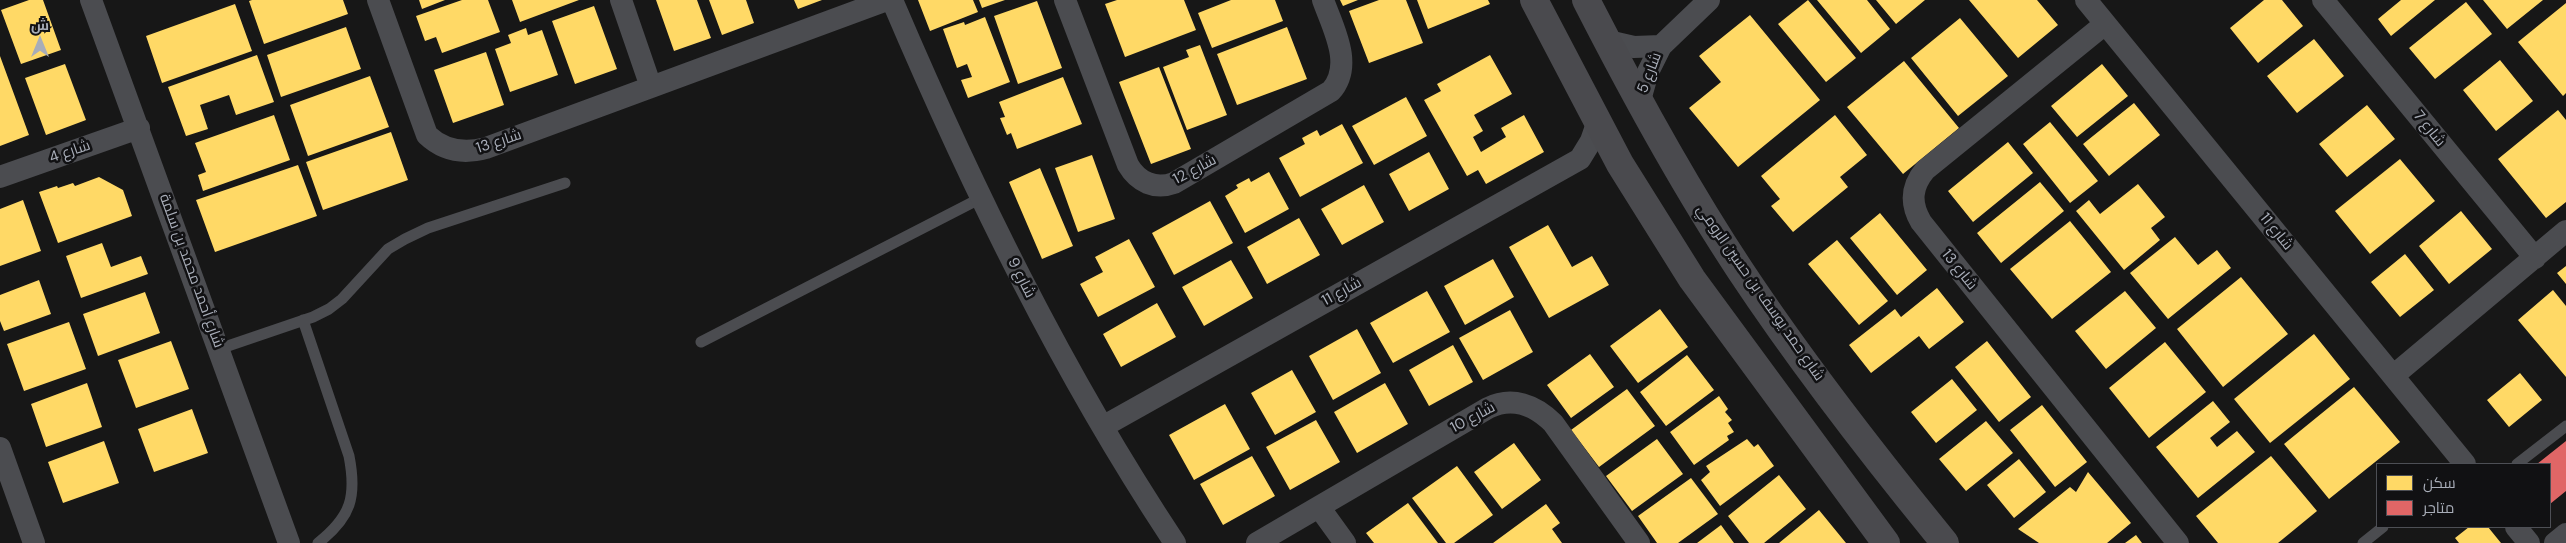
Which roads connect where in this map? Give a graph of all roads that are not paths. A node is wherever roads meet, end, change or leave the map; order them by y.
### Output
1 (91, 0) edge
2 (378, 0) edge
3 (621, 0) edge
4 (886, 0) edge
5 (892, 0) edge
6 (1065, 0) edge
7 (1323, 0) edge
8 (1534, 0) edge
9 (1586, 0) edge
10 (1709, 0) edge
11 (2086, 0) edge
12 (2322, 0) edge
13 (2105, 24) junction
14 (1608, 41) junction
15 (1661, 46) junction
16 (651, 86) junction
17 (1640, 100) junction
18 (1598, 121) junction
19 (139, 128) junction
20 (1580, 159) junction
21 (1620, 164) junction
22 (0, 177) edge
23 (565, 183) dead end
24 (981, 198) junction
25 (2566, 231) edge
26 (2534, 258) junction
27 (303, 320) junction
28 (700, 342) dead end
29 (219, 348) junction
30 (2393, 376) junction
31 (1104, 426) junction
32 (2566, 426) edge
33 (0, 448) edge
34 (2464, 463) edge
35 (2518, 463) edge
36 (1888, 471) junction
37 (1848, 491) junction
38 (1319, 507) junction
39 (1926, 519) junction
40 (2382, 528) edge
41 (2517, 528) edge
42 (2566, 534) edge
43 (34, 543) edge
44 (289, 543) edge
45 (318, 543) edge
46 (1175, 543) edge
47 (1257, 543) edge
48 (1345, 543) edge
49 (1639, 543) edge
50 (1886, 543) edge
51 (1945, 543) edge
52 (2178, 543) edge
53 (2363, 543) edge
54 (2529, 543) edge
55 (2555, 543) edge

1 - 19 street, شارع أحمد محمد بن سلمة
2 - 16 street, شارع 13
3 - 16 street
4 - 16 street, شارع 13
5 - 24 street, شارع 9
6 - 7 street, شارع 12
8 - 18 street
9 - 14 street, شارع حمد يوسف بن حسين الرومي
10 - 15 street, شارع 5
11 - 13 street, شارع 11
12 - 26 street, شارع 7
13 - 30 street, شارع 11
13 - 52 street, شارع 13
14 - 15 street, شارع 5
14 - 17 street, شارع حمد يوسف بن حسين الرومي
15 - 17 street, شارع 5
17 - 36 street, شارع حمد يوسف بن حسين الرومي
18 - 20 street, شارع 11
18 - 21 street
19 - 22 street, شارع 4
19 - 29 street, شارع أحمد محمد بن سلمة
20 - 21 street
20 - 31 street, شارع 11
21 - 37 street
23 - 27 lane
24 - 28 lane
24 - 31 street, شارع 9
25 - 26 street
26 - 30 street
27 - 29 lane
27 - 45 lane
29 - 44 street, شارع أحمد محمد بن سلمة
30 - 34 street, شارع 11
31 - 46 street, شارع 9
32 - 35 lane
33 - 43 street
36 - 37 street
36 - 39 street, شارع حمد يوسف بن حسين الرومي
37 - 50 street
38 - 47 street, شارع 10
38 - 48 street
38 - 49 street, شارع 10
39 - 50 street
39 - 51 street, شارع حمد يوسف بن حسين الرومي
40 - 53 lane
41 - 54 street
42 - 55 street

